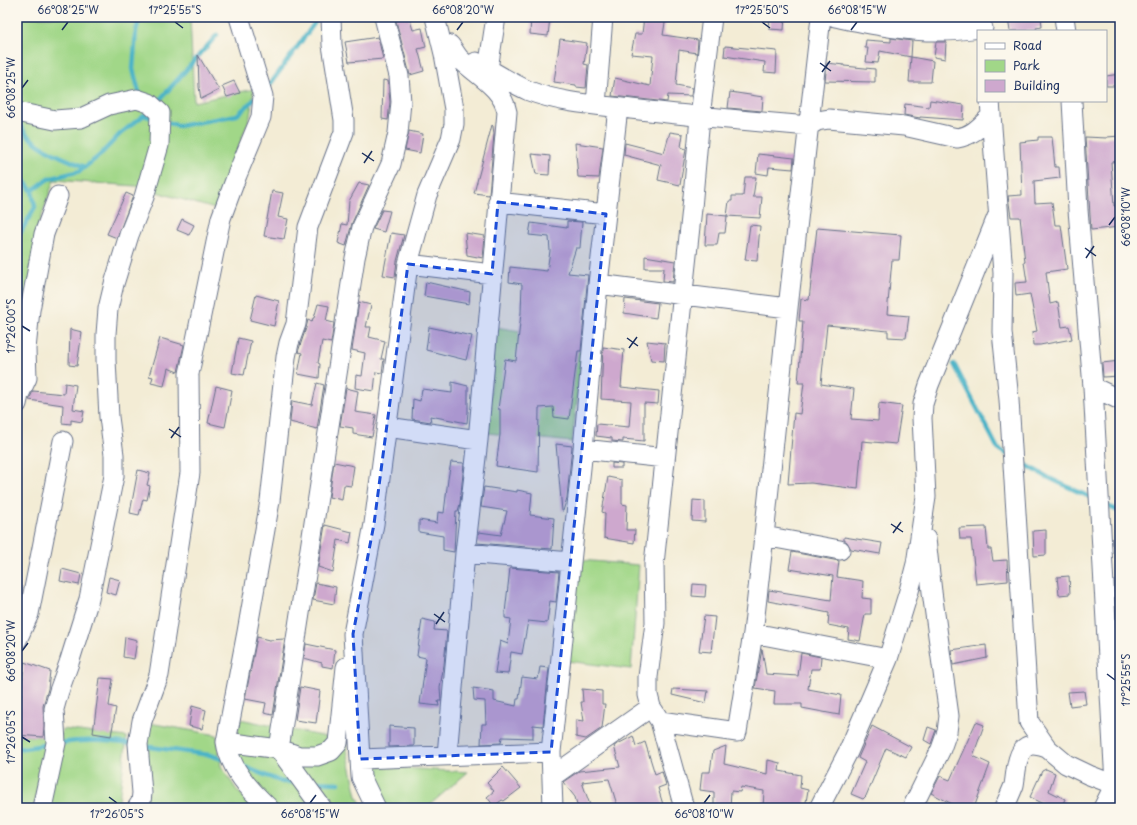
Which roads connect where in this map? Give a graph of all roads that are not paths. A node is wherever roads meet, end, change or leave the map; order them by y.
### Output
1 (239, 17) edge
2 (331, 17) edge
3 (384, 17) edge
4 (496, 17) edge
5 (603, 17) edge
6 (712, 17) edge
7 (820, 17) edge
8 (835, 17) edge
9 (1064, 17) edge
10 (435, 18) edge
11 (983, 25) edge
12 (1066, 30) edge
13 (450, 45) junction
14 (488, 69) junction
15 (1072, 102) edge
16 (596, 106) junction
17 (618, 108) junction
18 (990, 109) edge
19 (17, 112) edge
20 (700, 117) junction
21 (809, 126) junction
22 (58, 196) dead end
23 (498, 202) junction
24 (999, 212) junction
25 (606, 214) junction
26 (408, 264) junction
27 (492, 274) junction
28 (598, 284) junction
29 (683, 295) junction
30 (788, 308) junction
31 (1093, 387) junction
32 (1120, 400) edge
33 (17, 404) edge
34 (387, 427) junction
35 (478, 440) junction
36 (63, 441) dead end
37 (583, 450) junction
38 (665, 458) junction
39 (924, 514) junction
40 (764, 536) junction
41 (840, 550) dead end
42 (464, 553) junction
43 (571, 562) junction
44 (752, 633) junction
45 (353, 634) junction
46 (17, 640) edge
47 (888, 659) junction
48 (656, 714) junction
49 (226, 742) junction
50 (1047, 748) junction
51 (279, 749) junction
52 (551, 752) junction
53 (447, 755) junction
54 (360, 758) junction
55 (553, 776) junction
56 (1118, 785) edge
57 (42, 808) edge
58 (137, 808) edge
59 (269, 808) edge
60 (322, 808) edge
61 (376, 808) edge
62 (553, 808) edge
63 (684, 808) edge
64 (819, 808) edge
65 (912, 808) edge
66 (1004, 808) edge
67 (1103, 808) edge

1 - 58 street
2 - 49 street
3 - 51 street
4 - 14 street
5 - 16 street
6 - 20 street
7 - 21 street
8 - 11 street
9 - 12 street
10 - 13 street
10 - 26 street
13 - 14 street
13 - 23 street
14 - 16 street
15 - 31 street
16 - 17 street
17 - 20 street
17 - 25 street
18 - 21 street
18 - 24 street
19 - 57 street
20 - 21 street
20 - 29 street
21 - 30 street
22 - 33 street
23 - 25 street
23 - 27 street
24 - 39 street
24 - 50 street
25 - 28 street
26 - 27 street
26 - 34 street
27 - 35 street
28 - 29 street
28 - 37 street
29 - 30 street
29 - 38 street
30 - 40 street
31 - 32 street
31 - 56 street
34 - 35 street
34 - 45 street
35 - 42 street
36 - 46 street
37 - 38 street
37 - 43 street
38 - 48 street
39 - 47 street
39 - 65 street
40 - 41 street
40 - 44 street
42 - 43 street
42 - 53 street
43 - 52 street
44 - 47 street
44 - 48 street
45 - 51 street
45 - 54 street
47 - 64 street
48 - 55 street
48 - 63 street
49 - 51 street
49 - 59 street
50 - 56 street
50 - 66 street
51 - 60 street
52 - 53 street
52 - 55 street
53 - 54 street
54 - 61 street
55 - 62 street
56 - 67 street

